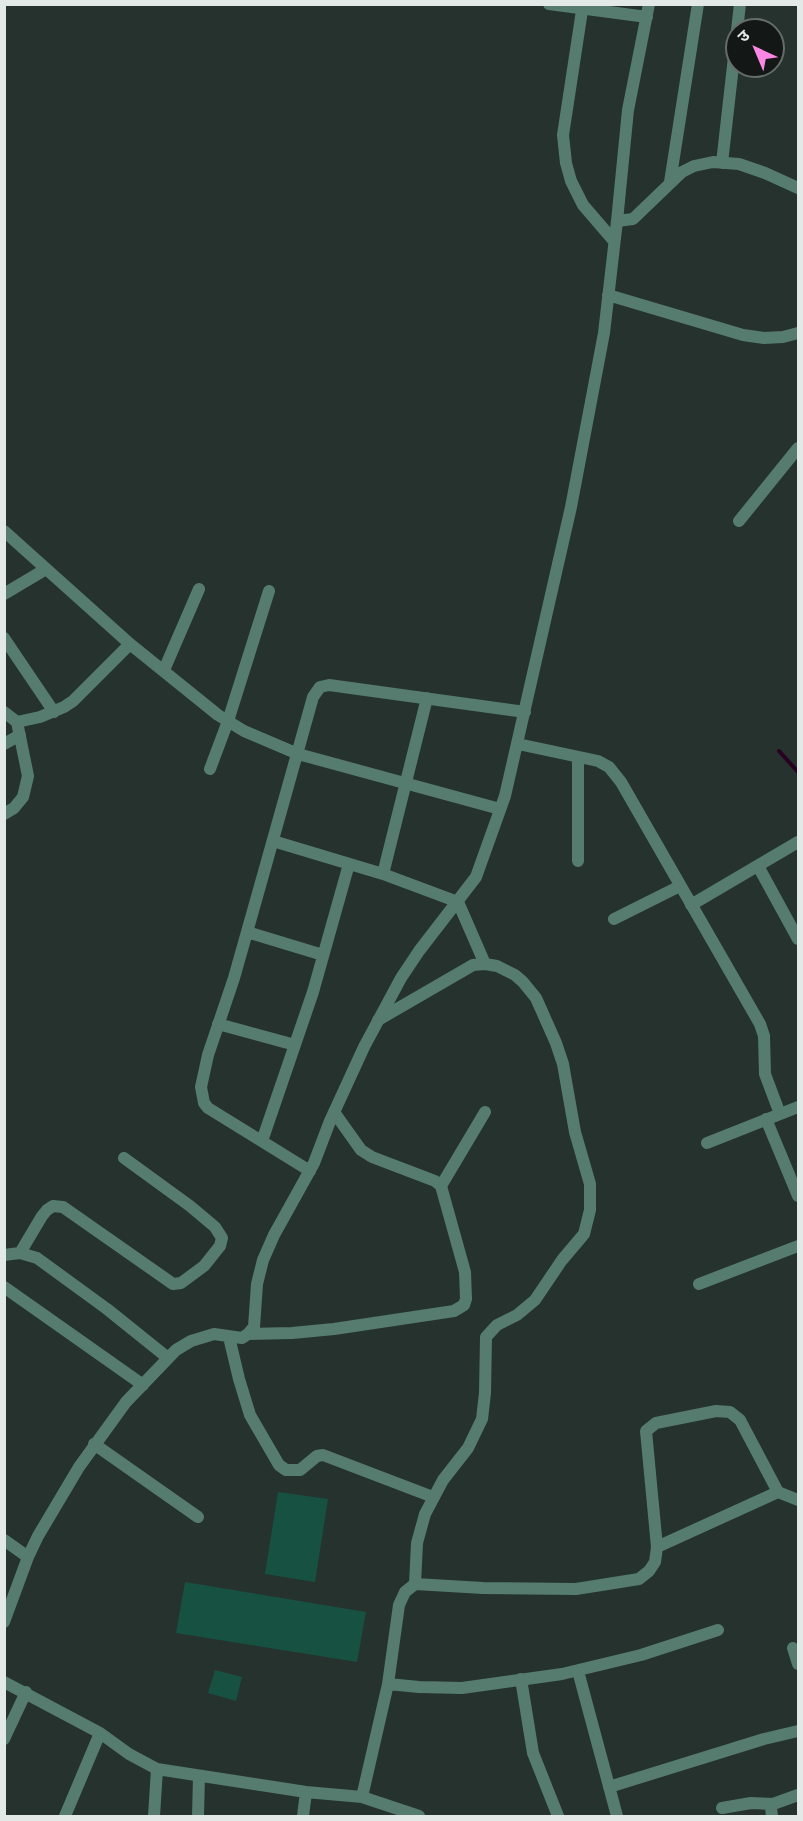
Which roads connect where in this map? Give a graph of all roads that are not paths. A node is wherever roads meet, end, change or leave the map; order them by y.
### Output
1 (549, 4) edge
2 (698, 4) edge
3 (740, 4) edge
4 (583, 6) edge
5 (648, 11) edge
6 (722, 163) junction
7 (670, 182) junction
8 (798, 188) edge
9 (617, 221) junction
10 (614, 241) junction
11 (608, 295) junction
12 (798, 333) edge
13 (798, 448) edge
14 (739, 521) dead end
15 (4, 531) edge
16 (46, 569) junction
17 (199, 589) dead end
18 (269, 591) dead end
19 (4, 594) edge
20 (4, 638) edge
21 (130, 644) junction
22 (164, 670) junction
23 (427, 698) junction
24 (4, 712) edge
25 (54, 712) junction
26 (525, 712) junction
27 (228, 721) junction
28 (17, 722) junction
29 (20, 735) junction
30 (4, 744) edge
31 (518, 744) junction
32 (298, 754) junction
33 (578, 758) junction
34 (210, 769) dead end
35 (406, 783) junction
36 (500, 809) junction
37 (4, 814) edge
38 (273, 841) junction
39 (798, 842) edge
40 (578, 861) dead end
41 (349, 864) junction
42 (758, 866) junction
43 (383, 874) junction
44 (680, 886) junction
45 (458, 902) junction
46 (691, 905) junction
47 (614, 919) dead end
48 (247, 932) junction
49 (798, 939) edge
50 (323, 955) junction
51 (485, 964) junction
52 (378, 1020) junction
53 (218, 1024) junction
54 (295, 1045) junction
55 (798, 1107) edge
56 (334, 1112) junction
57 (485, 1112) dead end
58 (780, 1114) junction
59 (766, 1119) junction
60 (262, 1141) junction
61 (707, 1143) dead end
62 (124, 1158) dead end
63 (310, 1171) junction
64 (441, 1186) junction
65 (798, 1196) edge
66 (798, 1246) edge
67 (20, 1253) junction
68 (4, 1254) edge
69 (699, 1284) dead end
70 (4, 1287) edge
71 (248, 1334) junction
72 (229, 1337) junction
73 (168, 1358) junction
74 (143, 1385) junction
75 (94, 1444) junction
76 (778, 1492) junction
77 (433, 1497) junction
78 (798, 1500) edge
79 (198, 1517) dead end
80 (4, 1540) edge
81 (657, 1547) junction
82 (28, 1557) junction
83 (415, 1584) junction
84 (4, 1622) edge
85 (718, 1630) dead end
86 (793, 1648) dead end
87 (798, 1664) edge
88 (578, 1671) junction
89 (521, 1679) junction
90 (388, 1684) junction
91 (15, 1687) edge
92 (4, 1693) edge
93 (798, 1731) edge
94 (100, 1733) junction
95 (4, 1739) edge
96 (157, 1769) junction
97 (199, 1776) junction
98 (609, 1787) junction
99 (306, 1792) junction
100 (798, 1795) edge
101 (362, 1797) junction
102 (722, 1808) dead end
103 (773, 1810) edge
104 (65, 1816) edge
105 (154, 1816) edge
106 (198, 1816) edge
107 (303, 1816) edge
108 (419, 1816) edge
109 (558, 1816) edge
110 (616, 1816) edge

1 - 4 street
2 - 7 street
3 - 6 street
4 - 5 street
4 - 10 street
5 - 9 street
6 - 7 street
6 - 8 street
7 - 9 street
9 - 10 street
10 - 11 street
11 - 12 street
11 - 26 street
13 - 14 street
15 - 16 street
16 - 19 street
16 - 21 street
17 - 22 street
18 - 27 street
20 - 25 street
21 - 22 street
21 - 25 street
22 - 27 street
23 - 26 street
23 - 32 street
23 - 35 street
24 - 28 street
25 - 28 street
26 - 31 street
27 - 32 street
27 - 34 street
28 - 29 street
29 - 30 street
29 - 37 street
31 - 33 street
31 - 36 street
32 - 35 street
32 - 38 street
33 - 40 street
33 - 44 street
35 - 36 street
35 - 43 street
36 - 45 street
38 - 41 street
38 - 48 street
39 - 42 street
41 - 43 street
41 - 50 street
42 - 46 street
42 - 49 street
43 - 45 street
44 - 46 street
44 - 47 street
45 - 51 street
45 - 52 street
46 - 58 street
48 - 50 street
48 - 53 street
50 - 54 street
51 - 52 street
51 - 77 street
52 - 56 street
53 - 54 street
53 - 60 street
54 - 60 street
55 - 58 street
56 - 63 street
56 - 64 street
57 - 64 street
58 - 59 street
59 - 61 street
59 - 65 street
60 - 63 street
62 - 67 street
63 - 71 street
64 - 71 street
66 - 69 street
67 - 68 street
67 - 73 street
70 - 74 street
71 - 72 street
72 - 73 street
72 - 77 street
73 - 74 street
74 - 75 street
75 - 79 street
75 - 82 street
76 - 78 street
76 - 81 street
76 - 81 street
77 - 83 street
80 - 82 street
81 - 83 street
82 - 84 street
83 - 90 street
85 - 88 street
86 - 87 street
88 - 89 street
88 - 98 street
89 - 90 street
89 - 109 street
90 - 101 street
91 - 92 street
91 - 94 street
91 - 95 street
93 - 98 street
94 - 96 street
94 - 104 street
96 - 97 street
96 - 105 street
97 - 99 street
97 - 106 street
98 - 110 street
99 - 101 street
99 - 107 street
100 - 103 street
101 - 108 street
102 - 103 street

